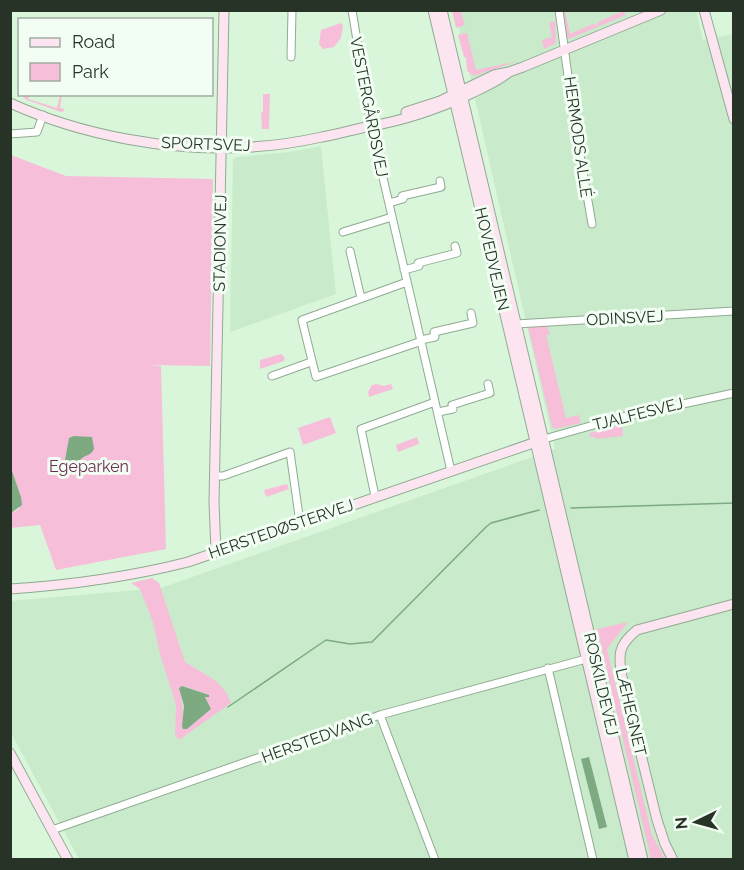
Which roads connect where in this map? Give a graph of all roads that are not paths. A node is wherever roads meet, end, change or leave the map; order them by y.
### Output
1 (224, 10) edge
2 (292, 10) edge
3 (352, 10) edge
4 (432, 10) edge
5 (442, 10) edge
6 (559, 10) edge
7 (661, 10) edge
8 (704, 10) edge
9 (565, 50) junction
10 (291, 57) dead end
11 (462, 94) junction
12 (452, 98) junction
13 (10, 103) edge
14 (44, 115) junction
15 (734, 118) edge
16 (371, 126) junction
17 (10, 134) edge
18 (221, 148) junction
19 (440, 181) dead end
20 (389, 203) junction
21 (392, 218) junction
22 (592, 224) dead end
23 (343, 232) dead end
24 (455, 246) dead end
25 (350, 251) dead end
26 (404, 270) junction
27 (407, 282) junction
28 (361, 298) junction
29 (734, 311) edge
30 (471, 313) dead end
31 (516, 324) junction
32 (421, 341) junction
33 (311, 362) junction
34 (272, 375) dead end
35 (488, 384) dead end
36 (734, 393) edge
37 (435, 402) junction
38 (438, 412) junction
39 (539, 441) junction
40 (452, 471) junction
41 (215, 476) junction
42 (375, 496) junction
43 (555, 508) junction
44 (300, 523) junction
45 (216, 552) junction
46 (10, 589) edge
47 (734, 604) edge
48 (586, 659) junction
49 (548, 668) junction
50 (381, 715) junction
51 (10, 753) edge
52 (52, 830) junction
53 (68, 860) edge
54 (435, 860) edge
55 (593, 860) edge
56 (634, 860) edge
57 (643, 860) edge
58 (673, 860) edge

1 - 18 street, STADIONVEJ
2 - 10 street
3 - 16 street, VESTERGÅRDSVEJ
4 - 12 street, HOVEDVEJEN
5 - 11 street, HOVEDVEJEN
6 - 9 street, HERMODS ALLÉ
7 - 9 street, SPORTSVEJ
8 - 15 street
9 - 11 street, SPORTSVEJ
9 - 22 street, HERMODS ALLÉ
11 - 12 street, SPORTSVEJ
11 - 31 street, HOVEDVEJEN
12 - 16 street, SPORTSVEJ
12 - 39 street, HOVEDVEJEN
13 - 14 street, SPORTSVEJ
14 - 17 street
14 - 18 street, SPORTSVEJ
16 - 18 street, SPORTSVEJ
16 - 20 street, VESTERGÅRDSVEJ
18 - 41 street, STADIONVEJ
19 - 20 street, VESTERGÅRDSVEJ
20 - 21 street, VESTERGÅRDSVEJ
21 - 23 street
21 - 26 street, VESTERGÅRDSVEJ
24 - 26 street
25 - 28 street
26 - 27 street, VESTERGÅRDSVEJ
27 - 28 street
27 - 32 street, VESTERGÅRDSVEJ
28 - 33 street
29 - 31 street, ODINSVEJ
30 - 32 street
31 - 39 street, HOVEDVEJEN
32 - 33 street
32 - 37 street, VESTERGÅRDSVEJ
33 - 34 street
35 - 38 street
36 - 39 street, TJALFESVEJ
37 - 38 street, VESTERGÅRDSVEJ
37 - 42 street
38 - 40 street, VESTERGÅRDSVEJ
39 - 40 street, HERSTEDØSTERVEJ
39 - 43 street, HOVEDVEJEN
40 - 42 street, HERSTEDØSTERVEJ
41 - 44 street
41 - 45 street, STADIONVEJ
42 - 44 street, HERSTEDØSTERVEJ
43 - 48 street, ROSKILDEVEJ
43 - 57 street, ROSKILDEVEJ
44 - 45 street, HERSTEDØSTERVEJ
45 - 46 street, HERSTEDØSTERVEJ
47 - 58 street, LÆHEGNET
48 - 49 street, HERSTEDVANG
48 - 56 street, ROSKILDEVEJ
49 - 50 street, HERSTEDVANG
49 - 55 street
50 - 52 street, HERSTEDVANG
50 - 54 street
51 - 52 street
52 - 53 street

